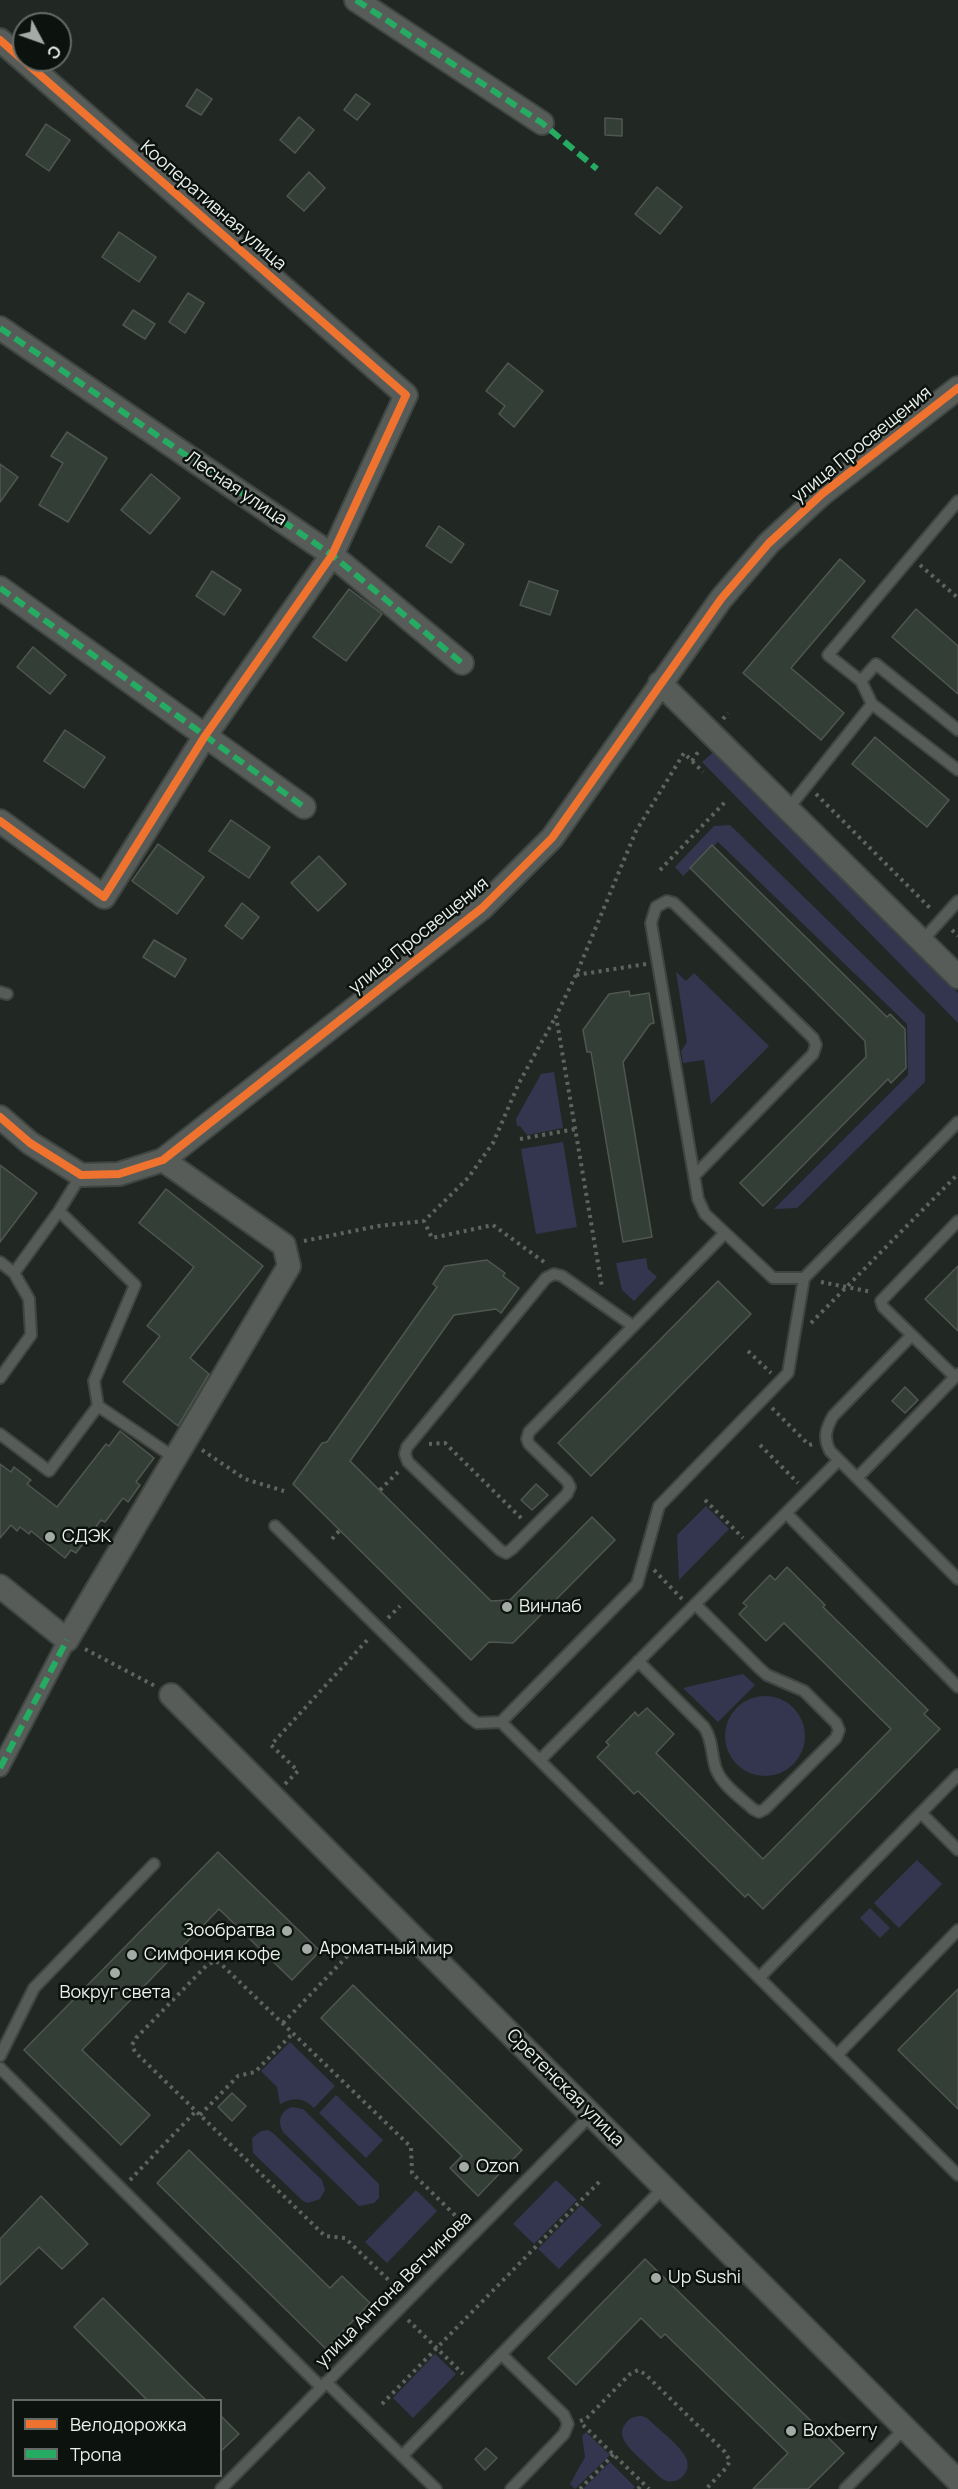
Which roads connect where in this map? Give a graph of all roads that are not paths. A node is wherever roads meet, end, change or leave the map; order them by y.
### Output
1 (356, 0) edge
2 (0, 40) edge
3 (542, 123) dead end
4 (0, 328) edge
5 (958, 388) edge
6 (958, 501) edge
7 (332, 555) junction
8 (0, 588) edge
9 (462, 663) dead end
10 (861, 681) junction
11 (660, 683) junction
12 (872, 704) junction
13 (958, 730) edge
14 (205, 736) junction
15 (958, 770) edge
16 (304, 807) dead end
17 (788, 809) junction
18 (0, 821) edge
19 (958, 901) edge
20 (922, 941) junction
21 (958, 977) edge
22 (0, 1117) edge
23 (958, 1122) edge
24 (163, 1160) junction
25 (81, 1175) junction
26 (694, 1176) junction
27 (58, 1211) junction
28 (958, 1221) edge
29 (725, 1233) junction
30 (0, 1262) edge
31 (14, 1273) junction
32 (804, 1278) junction
33 (633, 1326) junction
34 (912, 1335) junction
35 (957, 1376) edge
36 (0, 1378) edge
37 (98, 1407) junction
38 (0, 1434) edge
39 (181, 1450) junction
40 (839, 1460) junction
41 (857, 1478) junction
42 (786, 1513) junction
43 (276, 1526) dead end
44 (958, 1579) edge
45 (0, 1586) edge
46 (693, 1606) junction
47 (67, 1640) junction
48 (638, 1661) junction
49 (958, 1687) edge
50 (171, 1695) road end
51 (501, 1722) junction
52 (540, 1760) junction
53 (0, 1768) edge
54 (958, 1775) edge
55 (921, 1813) junction
56 (958, 1850) edge
57 (153, 1864) dead end
58 (958, 1930) edge
59 (759, 1978) junction
60 (837, 2055) junction
61 (0, 2056) edge
62 (0, 2068) edge
63 (591, 2115) junction
64 (958, 2175) edge
65 (664, 2187) junction
66 (501, 2354) junction
67 (324, 2385) junction
68 (905, 2428) junction
69 (402, 2456) junction
70 (958, 2481) edge
71 (221, 2489) edge
72 (436, 2489) edge
73 (511, 2489) edge
74 (845, 2489) edge

1 - 3 street
2 - 7 street, Кооперативная улица
4 - 7 street, Лесная улица
5 - 11 street, улица Просвещения
6 - 10 lane
7 - 9 street, Лесная улица
7 - 14 street
8 - 14 street
10 - 12 lane
10 - 13 lane
11 - 17 street
11 - 24 street, улица Просвещения
12 - 15 lane
12 - 17 lane
14 - 16 street
14 - 18 street
17 - 20 street
19 - 20 lane
20 - 21 street
22 - 25 street
23 - 32 lane
24 - 25 street, улица Просвещения
24 - 39 street
25 - 27 lane
26 - 26 lane
26 - 29 lane
27 - 31 lane
27 - 37 lane
28 - 34 lane
29 - 32 lane
29 - 33 lane
30 - 31 lane
31 - 36 lane
32 - 51 lane
33 - 33 lane
34 - 35 lane
34 - 40 lane
35 - 41 lane
37 - 38 lane
37 - 39 lane
39 - 47 street
40 - 41 lane
40 - 42 lane
41 - 44 lane
42 - 46 lane
42 - 49 lane
43 - 51 lane
45 - 47 street
46 - 48 lane
46 - 48 lane
47 - 53 street
48 - 52 lane
50 - 63 street, Сретенская улица
51 - 52 lane
52 - 59 lane
54 - 55 lane
55 - 56 lane
55 - 59 lane
57 - 61 lane
58 - 60 lane
59 - 60 lane
60 - 64 lane
62 - 67 lane
63 - 65 street, Сретенская улица
63 - 67 lane, улица Антона Ветчинова
65 - 66 lane
65 - 68 street, Сретенская улица
66 - 69 lane
66 - 73 lane
67 - 69 lane
67 - 71 lane, улица Антона Ветчинова
68 - 70 street, Сретенская улица
68 - 74 lane
69 - 72 lane

